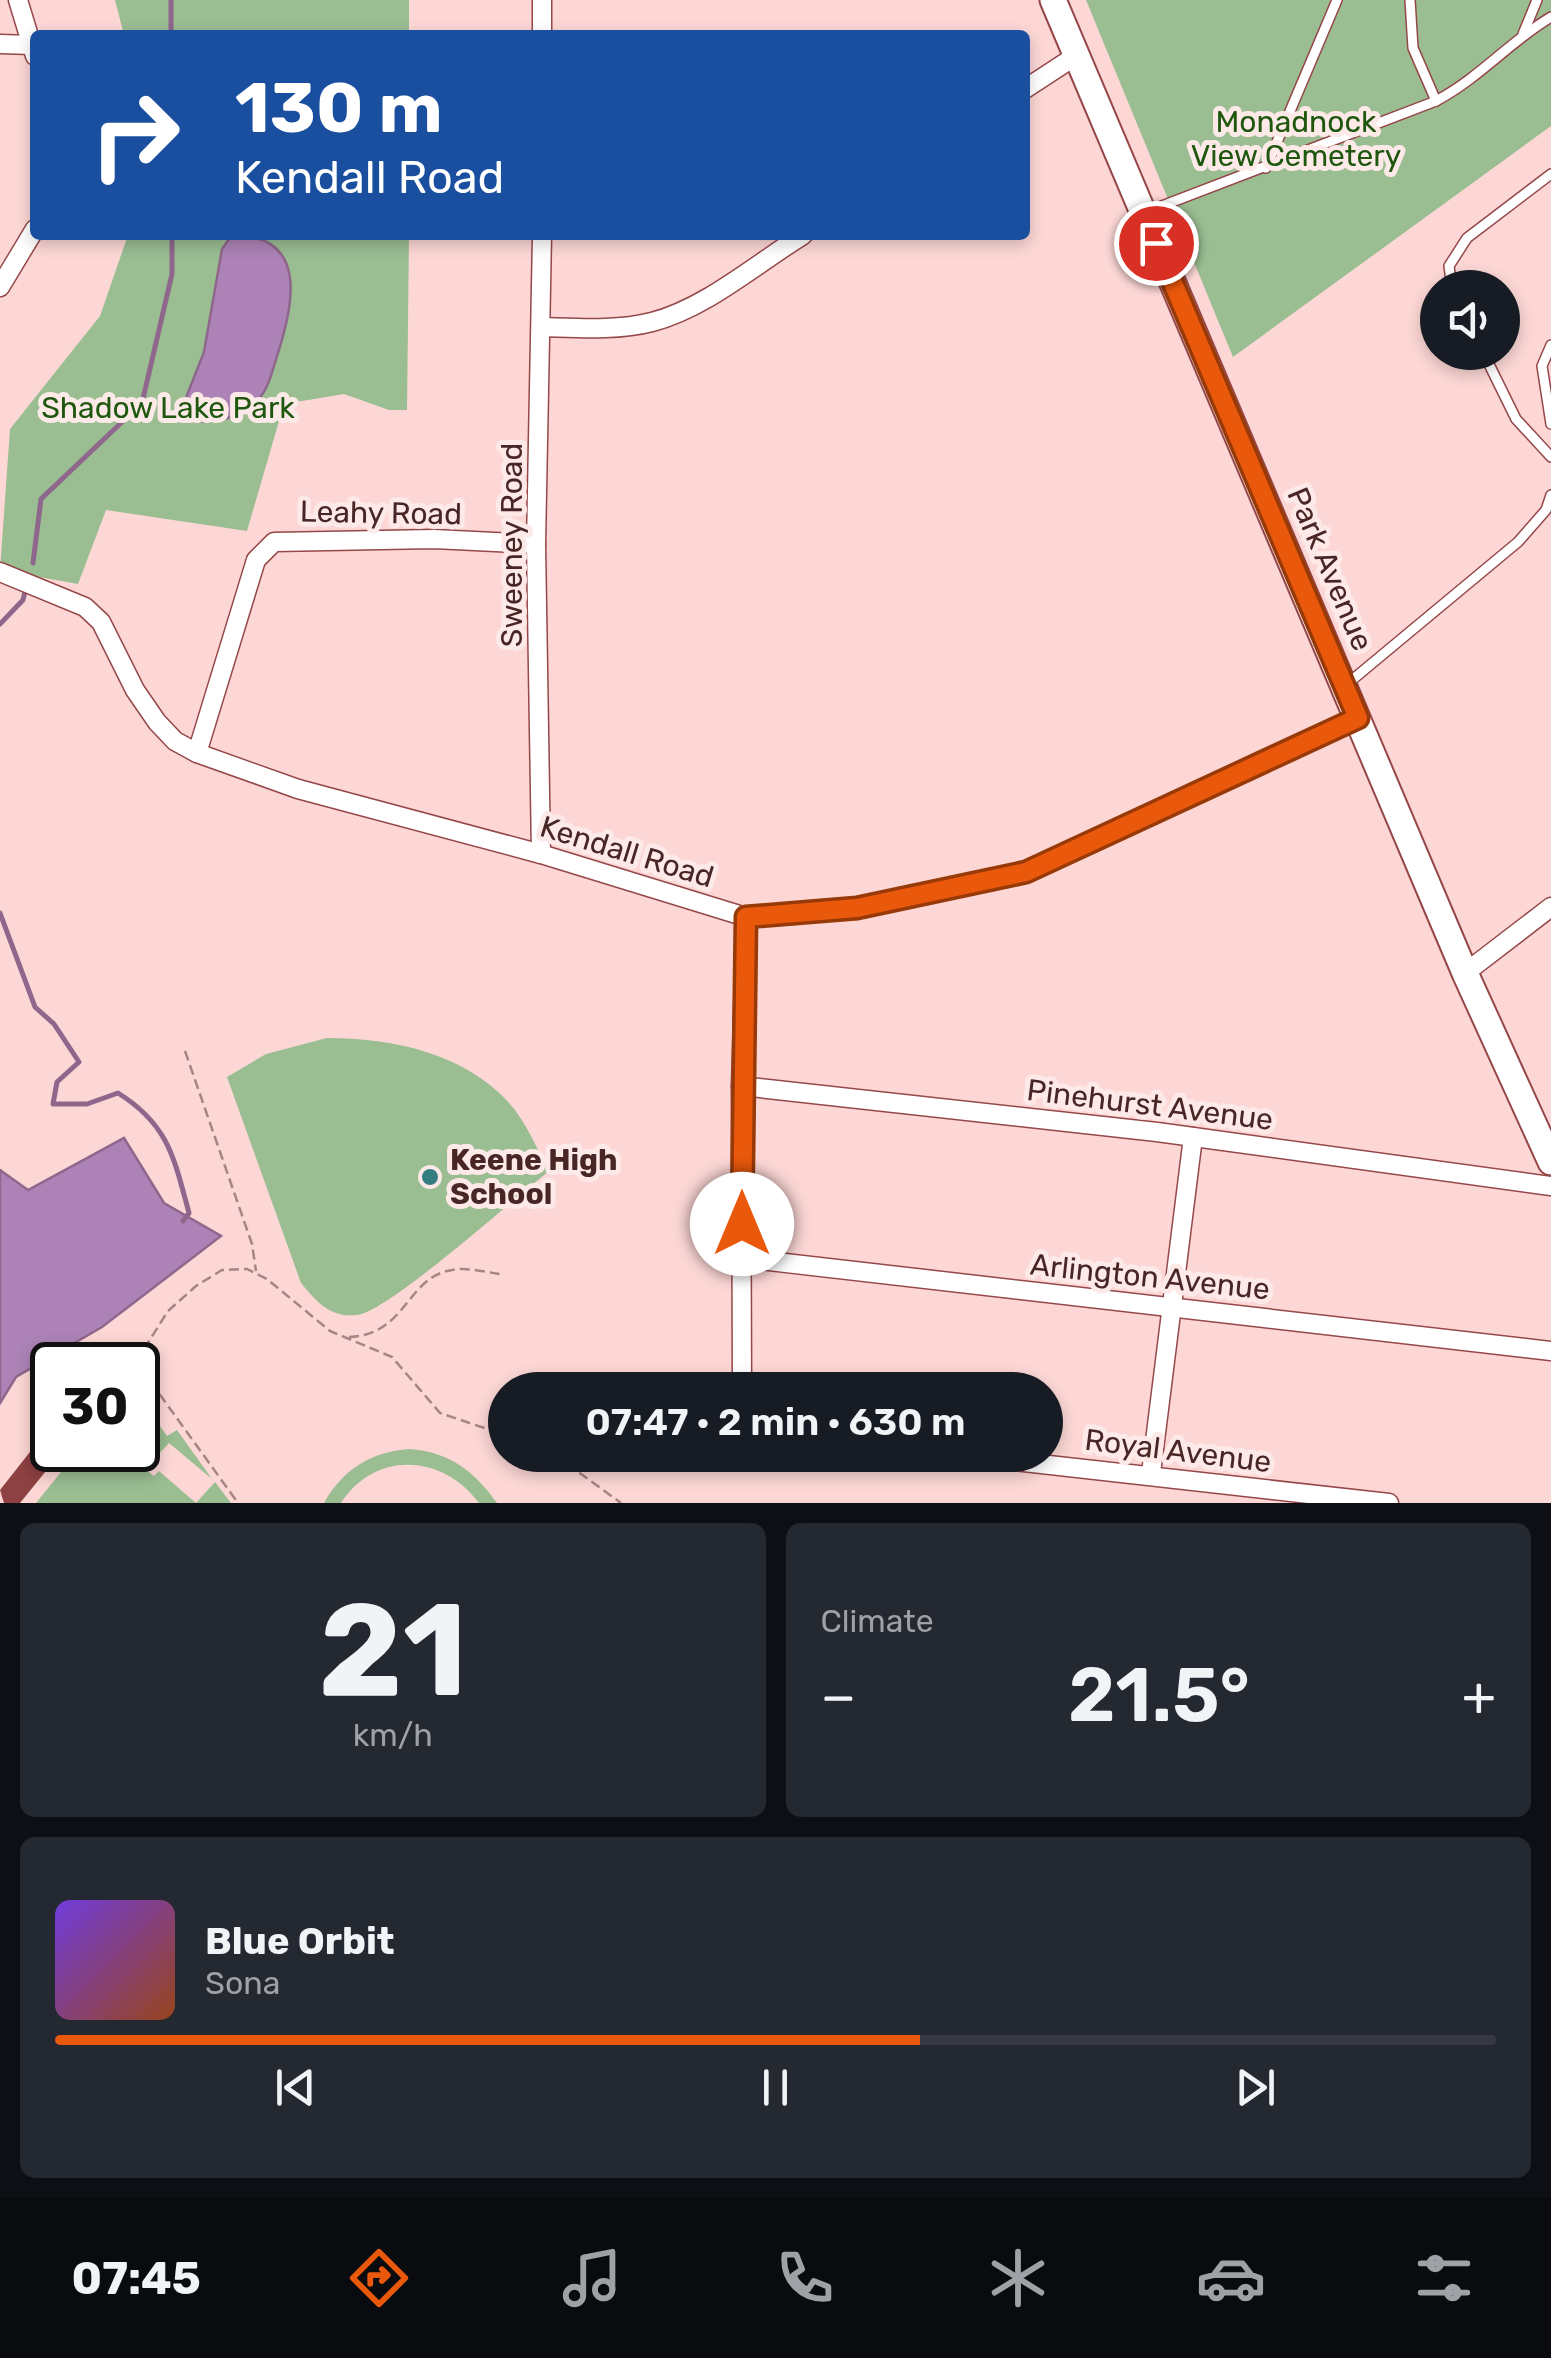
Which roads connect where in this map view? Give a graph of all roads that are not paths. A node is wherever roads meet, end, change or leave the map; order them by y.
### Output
1 (18, 0) edge
2 (542, 0) edge
3 (1053, 0) edge
4 (1338, 0) edge
5 (1410, 0) edge
6 (1537, 0) edge
7 (1551, 18) edge
8 (542, 30) edge
9 (1523, 34) junction
10 (30, 41) edge
11 (0, 44) edge
12 (30, 50) edge
13 (1077, 55) junction
14 (1030, 87) edge
15 (1436, 100) junction
16 (1266, 168) junction
17 (1551, 174) edge
18 (1143, 213) junction
19 (30, 237) edge
20 (542, 240) edge
21 (794, 240) edge
22 (1450, 270) edge
23 (0, 287) edge
24 (542, 327) junction
25 (1551, 345) edge
26 (1492, 370) edge
27 (1551, 424) edge
28 (1551, 457) edge
29 (1551, 495) edge
30 (536, 544) junction
31 (0, 572) edge
32 (1344, 687) junction
33 (1358, 718) junction
34 (196, 753) junction
35 (541, 854) junction
36 (1551, 907) edge
37 (746, 917) junction
38 (1465, 974) junction
39 (741, 1086) junction
40 (1192, 1137) junction
41 (1551, 1162) edge
42 (1551, 1186) edge
43 (742, 1258) junction
44 (1170, 1306) junction
45 (1551, 1350) edge
46 (742, 1372) edge
47 (1063, 1465) edge
48 (1151, 1473) junction
49 (1389, 1503) edge

1 - 10 street
2 - 8 street
3 - 13 street, Park Avenue
4 - 16 lane
5 - 15 lane
6 - 9 lane
7 - 9 lane
9 - 15 lane
11 - 12 street
13 - 14 street
13 - 18 street, Park Avenue
15 - 16 lane
16 - 18 lane
17 - 22 lane
18 - 32 street, Park Avenue
19 - 23 street
20 - 24 street, Sweeney Road
21 - 24 street
24 - 30 street, Sweeney Road
25 - 27 lane
26 - 28 lane
29 - 32 lane
30 - 34 street, Leahy Road
30 - 35 street, Sweeney Road
31 - 34 street, Kendall Road
32 - 33 street, Park Avenue
33 - 37 street, Kendall Road
33 - 38 street, Park Avenue
34 - 35 street, Kendall Road
35 - 37 street, Kendall Road
36 - 38 street
37 - 39 street
38 - 41 street, Park Avenue
39 - 40 street, Pinehurst Avenue
39 - 43 street
40 - 42 street, Pinehurst Avenue
40 - 44 street
43 - 44 street, Arlington Avenue
43 - 46 street
44 - 45 street, Arlington Avenue
44 - 48 street
47 - 48 street, Royal Avenue
48 - 49 street, Royal Avenue

